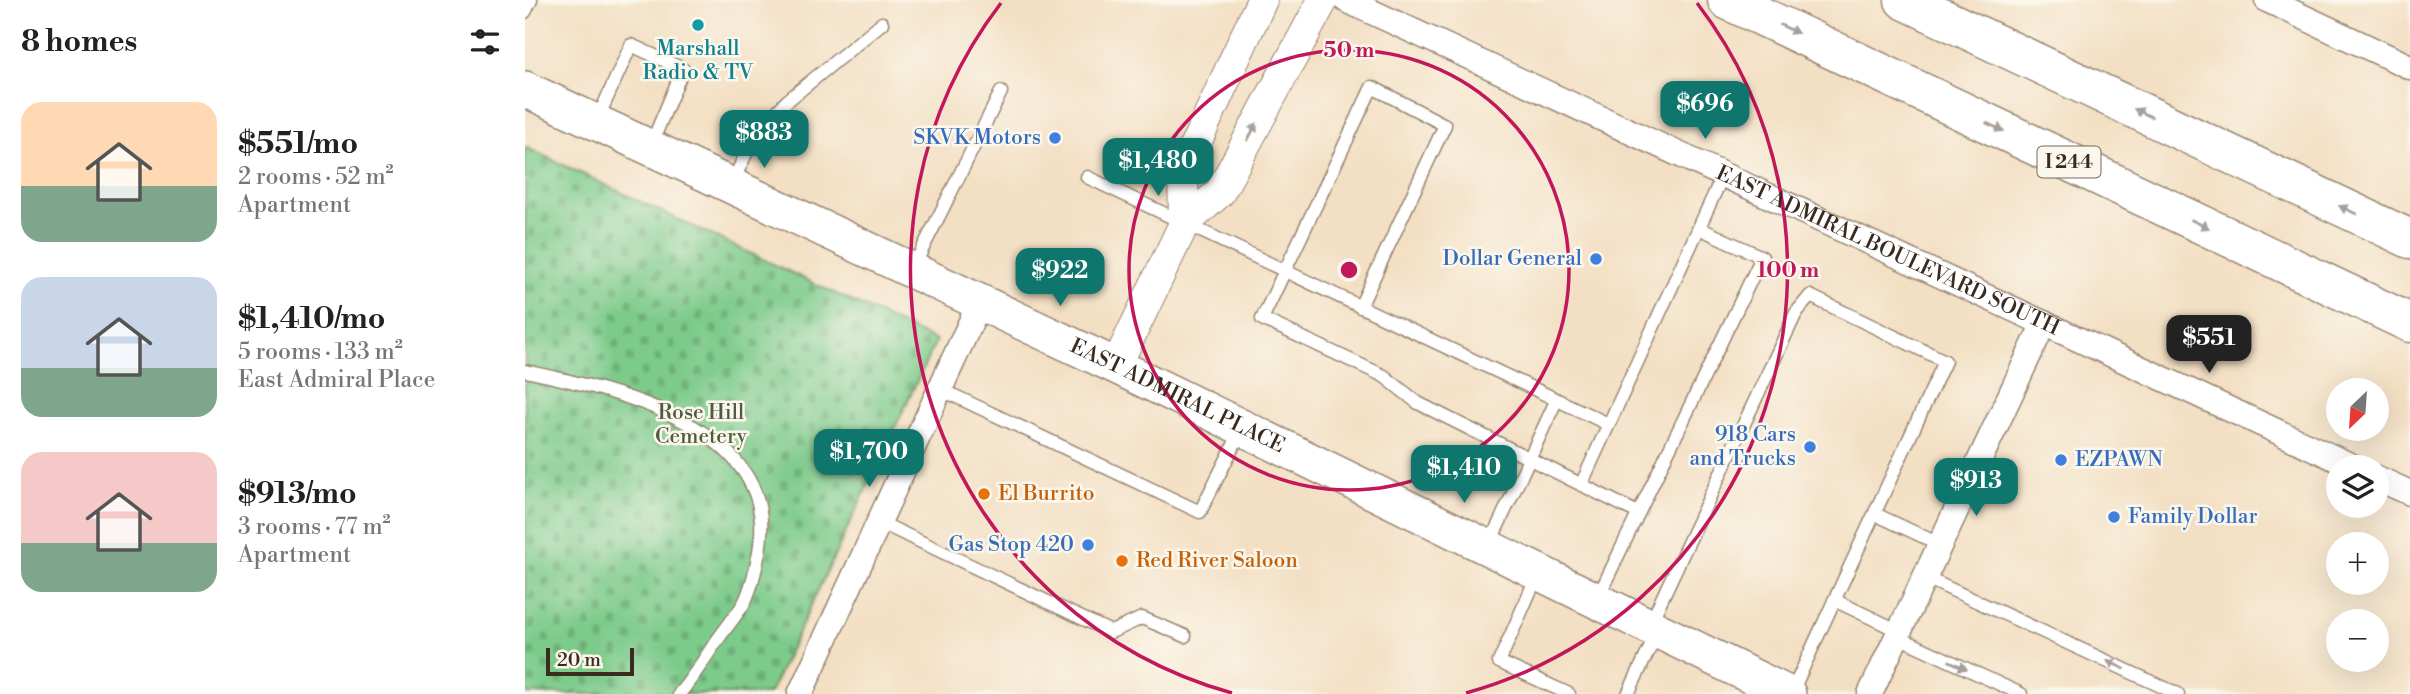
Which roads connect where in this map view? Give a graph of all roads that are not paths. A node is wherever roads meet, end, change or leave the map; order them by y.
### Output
1 (531, 0) edge
2 (1262, 0) edge
3 (1323, 0) edge
4 (1346, 0) edge
5 (1727, 0) edge
6 (1904, 0) edge
7 (2267, 0) edge
8 (525, 12) edge
9 (882, 23) dead end
10 (2410, 67) edge
11 (525, 89) edge
12 (1001, 92) dead end
13 (596, 122) junction
14 (650, 147) junction
15 (1723, 175) junction
16 (1087, 177) dead end
17 (731, 185) junction
18 (1184, 224) junction
19 (1699, 228) junction
20 (2410, 239) edge
21 (912, 270) junction
22 (1285, 271) junction
23 (980, 302) junction
24 (1360, 307) junction
25 (2044, 323) junction
26 (2410, 323) edge
27 (1116, 366) junction
28 (525, 371) edge
29 (940, 389) junction
30 (1556, 401) junction
31 (1608, 424) junction
32 (1242, 427) junction
33 (2328, 455) edge
34 (1529, 459) junction
35 (2389, 483) edge
36 (1581, 485) junction
37 (2410, 493) edge
38 (1639, 513) junction
39 (1875, 514) junction
40 (879, 522) junction
41 (1939, 544) junction
42 (1488, 547) junction
43 (1539, 572) junction
44 (1924, 577) junction
45 (1834, 600) junction
46 (1596, 601) junction
47 (1654, 628) junction
48 (1898, 634) junction
49 (1185, 636) dead end
50 (679, 694) edge
51 (800, 694) edge
52 (1569, 694) edge
53 (1628, 694) edge
54 (1789, 694) edge
55 (1870, 694) edge
56 (2021, 694) edge
57 (2178, 694) edge

1 - 8 lane
2 - 18 street
18 -> 3 street
4 - 15 street, EAST ADMIRAL BOULEVARD SOUTH
5 -> 26 highway, I 244
20 -> 6 highway
7 - 10 street
9 - 17 lane
11 - 13 main road, EAST ADMIRAL PLACE
12 - 21 lane
13 - 14 main road, EAST ADMIRAL PLACE
13 - 14 lane
14 - 17 main road, EAST ADMIRAL PLACE
15 - 19 lane
15 - 25 street, EAST ADMIRAL BOULEVARD SOUTH
16 - 18 lane
17 - 21 main road, EAST ADMIRAL PLACE
18 - 22 lane
18 - 27 street
19 - 31 lane
19 - 38 lane
21 - 23 main road, EAST ADMIRAL PLACE
22 - 24 lane
22 - 24 lane
22 - 34 lane
23 - 27 main road, EAST ADMIRAL PLACE
23 - 29 street
24 - 30 lane
25 - 33 street, EAST ADMIRAL BOULEVARD SOUTH
25 - 41 street
27 - 32 main road, EAST ADMIRAL PLACE
28 - 50 lane
29 - 32 lane
29 - 40 street
30 - 31 lane
30 - 34 lane
31 - 36 lane
32 - 42 main road, EAST ADMIRAL PLACE
34 - 36 lane
34 - 42 lane
35 - 37 street
36 - 38 lane
38 - 46 lane
39 - 41 lane
39 - 45 lane
39 - 47 lane
40 - 49 lane
40 - 51 street
41 - 44 street
42 - 43 main road, EAST ADMIRAL PLACE
43 - 46 main road, EAST ADMIRAL PLACE
43 - 52 lane
44 - 48 street
57 -> 44 lane
45 - 48 lane
45 - 54 lane
46 - 47 main road, EAST ADMIRAL PLACE
47 - 53 lane
47 - 54 main road, EAST ADMIRAL PLACE
48 - 55 street
48 -> 56 lane

